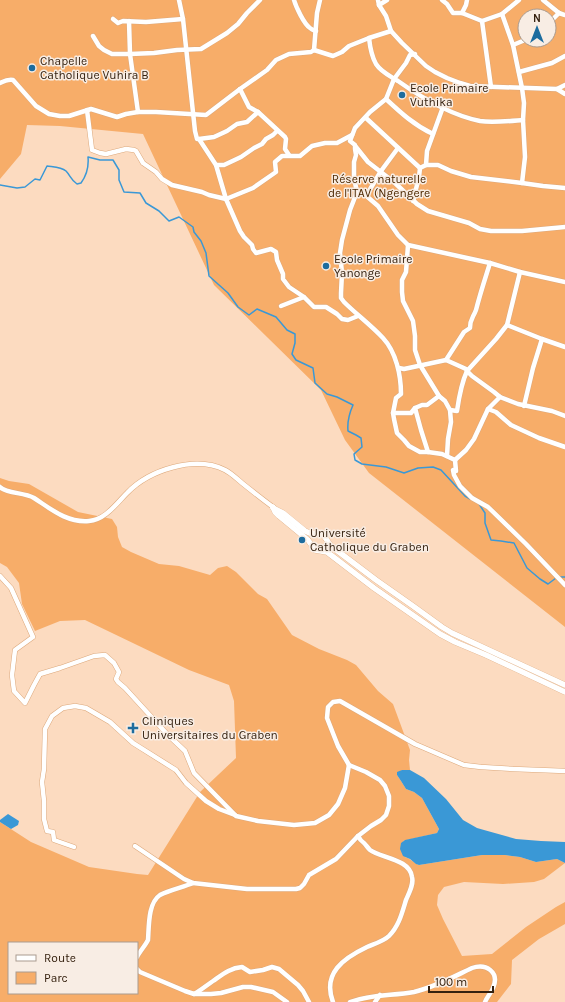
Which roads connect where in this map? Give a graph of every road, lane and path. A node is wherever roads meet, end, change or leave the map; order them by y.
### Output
1 (179, 0) edge
2 (260, 0) edge
3 (294, 0) edge
4 (320, 0) edge
5 (387, 0) edge
6 (442, 0) edge
7 (467, 0) edge
8 (519, 0) edge
9 (543, 0) edge
10 (378, 2) edge
11 (462, 13) junction
12 (559, 13) joint
13 (502, 14) junction
14 (565, 15) edge
15 (183, 19) junction
16 (113, 20) dead end
17 (130, 21) junction
18 (482, 21) junction
19 (316, 31) junction
20 (391, 31) junction
21 (93, 36) dead end
22 (369, 38) junction
23 (517, 43) edge
24 (513, 45) junction
25 (186, 49) junction
26 (314, 50) junction
27 (130, 54) junction
28 (415, 54) junction
29 (565, 56) edge
30 (519, 72) junction
31 (394, 79) junction
32 (0, 82) edge
33 (565, 85) edge
34 (491, 87) junction
35 (522, 88) junction
36 (240, 89) junction
37 (557, 89) junction
38 (565, 94) edge
39 (386, 99) junction
40 (443, 107) junction
41 (87, 110) junction
42 (138, 112) junction
43 (258, 112) junction
44 (193, 114) junction
45 (366, 118) junction
46 (523, 120) junction
47 (277, 131) junction
48 (433, 134) junction
49 (352, 135) junction
50 (199, 139) junction
51 (354, 145) junction
52 (398, 148) junction
53 (289, 156) junction
54 (216, 165) junction
55 (426, 165) junction
56 (420, 168) junction
57 (381, 171) junction
58 (522, 183) junction
59 (565, 188) edge
60 (357, 192) junction
61 (363, 193) junction
62 (226, 199) junction
63 (413, 201) junction
64 (565, 227) edge
65 (408, 245) junction
66 (490, 263) junction
67 (520, 272) junction
68 (565, 282) edge
69 (304, 297) junction
70 (281, 306) dead end
71 (358, 316) junction
72 (507, 325) junction
73 (542, 339) junction
74 (565, 347) edge
75 (446, 360) junction
76 (420, 365) junction
77 (398, 368) junction
78 (467, 371) junction
79 (439, 396) junction
80 (500, 397) junction
81 (524, 406) junction
82 (415, 408) junction
83 (488, 409) junction
84 (450, 410) junction
85 (393, 413) junction
86 (565, 416) edge
87 (565, 447) edge
88 (428, 452) junction
89 (447, 456) junction
90 (455, 460) junction
91 (0, 487) edge
92 (273, 507) junction
93 (312, 534) junction
94 (308, 540) junction
95 (331, 546) junction
96 (326, 552) junction
97 (0, 576) edge
98 (565, 585) edge
99 (565, 685) edge
100 (565, 692) edge
101 (349, 765) junction
102 (565, 771) edge
103 (236, 816) junction
104 (358, 836) junction
105 (135, 846) dead end
106 (74, 847) dead end
107 (193, 883) junction
108 (138, 955) edge
109 (138, 970) edge
110 (194, 994) junction
111 (380, 995) junction
112 (287, 1002) edge
113 (309, 1002) edge
114 (333, 1002) edge
115 (350, 1002) edge
116 (375, 1002) edge
117 (485, 1002) edge

1 - 15 street
2 - 25 street
3 - 19 street
4 - 19 street
5 - 10 street
6 - 11 street
7 - 11 street
8 - 13 street
9 - 12 street
10 - 20 street
11 - 18 street
12 - 14 street
13 - 18 street
13 - 24 street
15 - 17 street
15 - 25 street
16 - 17 street
17 - 27 street
18 - 34 street
19 - 26 street
20 - 22 street
20 - 28 street
21 - 27 street
22 - 26 street
22 - 31 street
23 - 24 street
24 - 30 street
25 - 27 street
25 - 44 street
26 - 36 street
27 - 42 street
28 - 31 street
28 - 34 street
29 - 30 street
30 - 35 street
31 - 39 street
31 - 40 street
32 - 41 street
33 - 37 street
34 - 35 street
35 - 37 street
35 - 46 street
36 - 43 street
36 - 44 street
37 - 38 street
39 - 45 street
39 - 48 street
40 - 46 street
40 - 48 street
41 - 42 street
41 - 62 street
42 - 44 street
43 - 47 street
43 - 50 street
44 - 50 street
45 - 49 street
45 - 52 street
46 - 58 street
47 - 53 street
47 - 54 street
48 - 55 street
49 - 51 street
49 - 53 street
50 - 54 street
51 - 57 street
51 - 60 street
52 - 56 street
52 - 57 street
53 - 62 street
54 - 62 street
55 - 56 street
55 - 58 street
56 - 63 street
57 - 61 street
57 - 63 street
58 - 59 street
60 - 61 street
60 - 71 street
61 - 65 street
62 - 69 street
63 - 64 street
65 - 66 street
65 - 76 street
66 - 67 street
66 - 75 street
67 - 68 street
67 - 72 street
69 - 70 street
69 - 71 street
71 - 77 street
72 - 73 street
72 - 78 street
73 - 74 street
73 - 81 street
75 - 76 street
75 - 78 street
76 - 77 street
76 - 79 street
77 - 85 street
78 - 80 street
78 - 84 street
79 - 82 street
79 - 84 street
80 - 81 street
80 - 83 street
81 - 86 street
82 - 85 street
82 - 88 street
83 - 87 street
83 - 90 street
84 - 89 street
85 - 88 street
88 - 89 street
89 - 90 street
90 - 98 street
91 - 92 street
92 - 93 street
92 - 94 street
93 - 94 street
93 - 95 street
94 - 96 street
95 - 96 street
95 - 99 street
96 - 100 street
97 - 103 street
101 - 102 street
101 - 103 street
101 - 104 street
103 - 106 street
104 - 107 street
104 - 114 street
105 - 107 street
107 - 108 street
109 - 110 street
110 - 112 street
110 - 113 street
111 - 115 street
111 - 116 street
111 - 117 street

